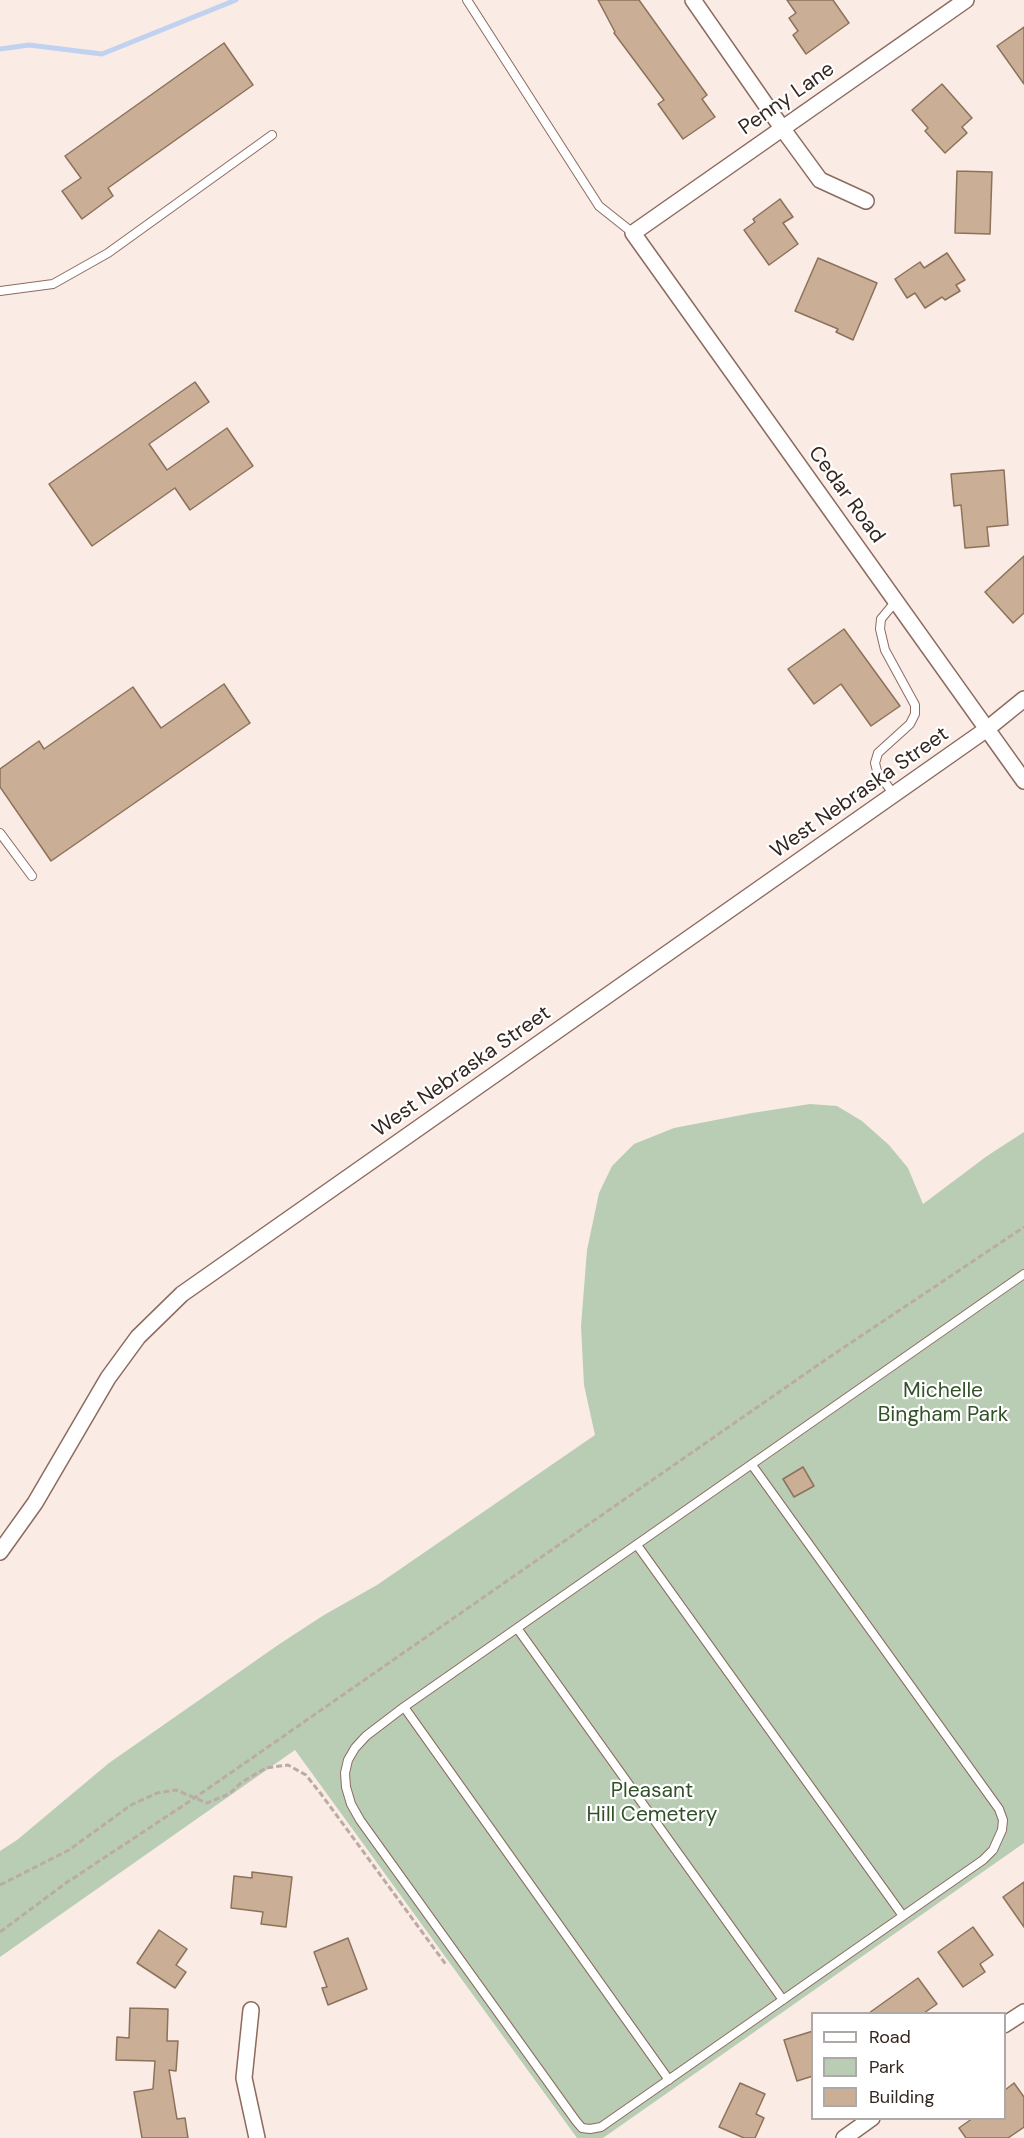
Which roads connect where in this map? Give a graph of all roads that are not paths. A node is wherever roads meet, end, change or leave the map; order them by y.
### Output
1 (467, 0) edge
2 (693, 0) edge
3 (966, 0) edge
4 (782, 128) junction
5 (272, 135) dead end
6 (866, 201) dead end
7 (633, 233) junction
8 (0, 291) edge
9 (896, 601) junction
10 (1024, 699) edge
11 (987, 729) junction
12 (1024, 781) edge
13 (894, 795) junction
14 (0, 833) edge
15 (32, 876) dead end
16 (1024, 1274) edge
17 (752, 1465) junction
18 (637, 1545) junction
19 (0, 1551) edge
20 (517, 1628) junction
21 (404, 1707) junction
22 (903, 1916) junction
23 (783, 2000) junction
24 (251, 2010) dead end
25 (1024, 2012) edge
26 (1006, 2024) edge
27 (669, 2080) junction
28 (869, 2120) edge
29 (257, 2138) edge
30 (844, 2138) edge

1 - 7 lane
2 - 4 street
3 - 4 street, Penny Lane
4 - 6 street
4 - 7 street, Penny Lane
5 - 8 lane
7 - 9 street, Cedar Road
9 - 11 street, Cedar Road
9 - 13 lane
10 - 11 street, West Nebraska Street
11 - 12 street, Cedar Road
11 - 13 street, West Nebraska Street
13 - 19 street, West Nebraska Street
14 - 15 lane
16 - 17 lane
17 - 18 lane
17 - 22 lane
18 - 20 lane
18 - 22 lane
20 - 21 lane
20 - 23 lane
21 - 27 lane
21 - 27 lane
22 - 23 lane
23 - 27 lane
24 - 29 street
25 - 26 street
28 - 30 street

